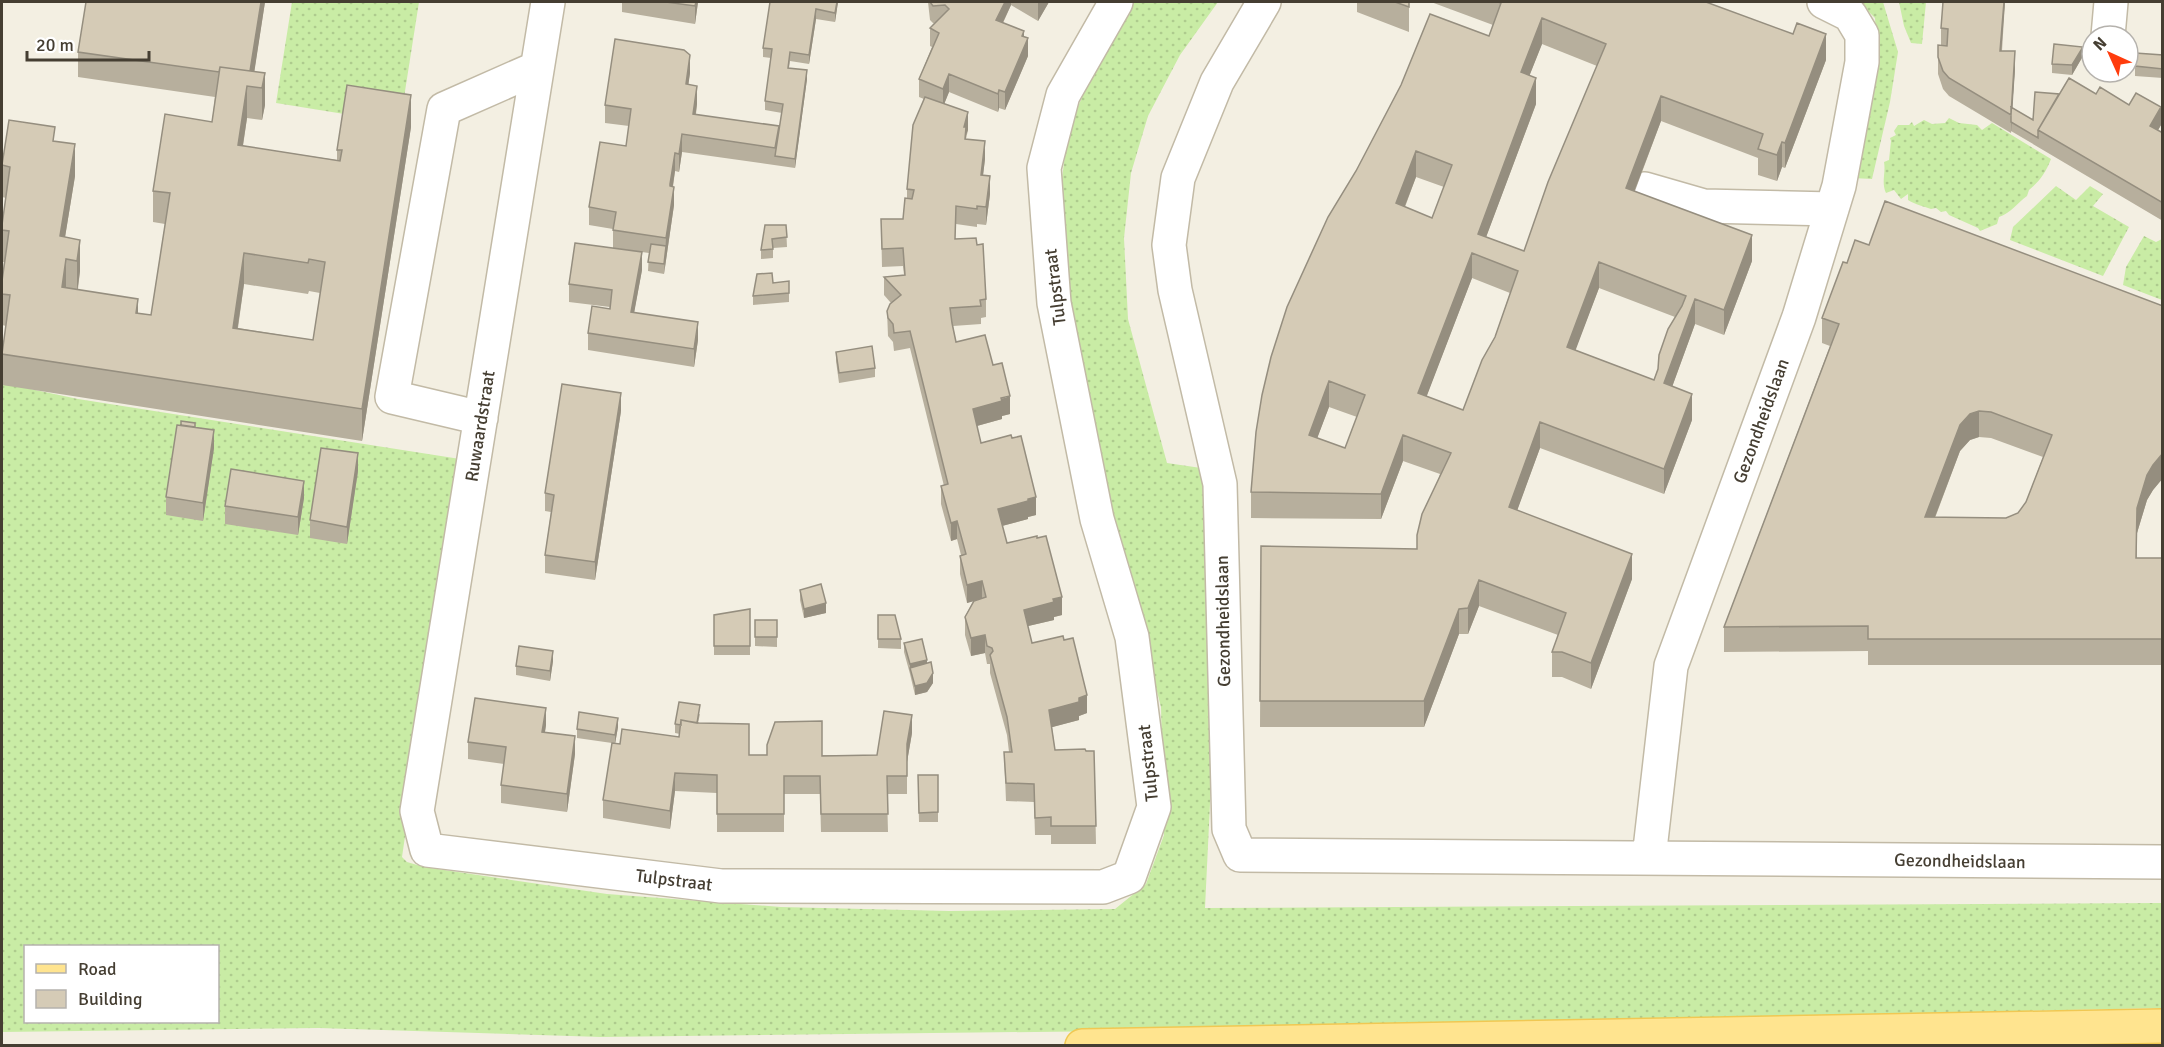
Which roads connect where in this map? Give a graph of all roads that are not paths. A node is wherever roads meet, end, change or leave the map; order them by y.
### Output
1 (548, 2) edge
2 (1116, 2) edge
3 (1264, 2) edge
4 (1824, 2) edge
5 (2111, 2) edge
6 (2109, 24) edge
7 (537, 68) junction
8 (1645, 189) dead end
9 (1832, 209) junction
10 (481, 418) junction
11 (427, 850) joint
12 (1649, 858) junction
13 (2163, 862) edge
14 (2163, 1026) edge
15 (1082, 1046) edge

1 - 7 street, Ruwaardstraat
2 - 11 street, Tulpstraat
3 - 12 street, Gezondheidslaan
4 - 9 street, Gezondheidslaan
5 - 6 street
7 - 10 street, Ruwaardstraat
7 - 10 street
8 - 9 street
9 - 12 street, Gezondheidslaan
10 - 11 street, Ruwaardstraat
12 - 13 street, Gezondheidslaan
14 - 15 main road

